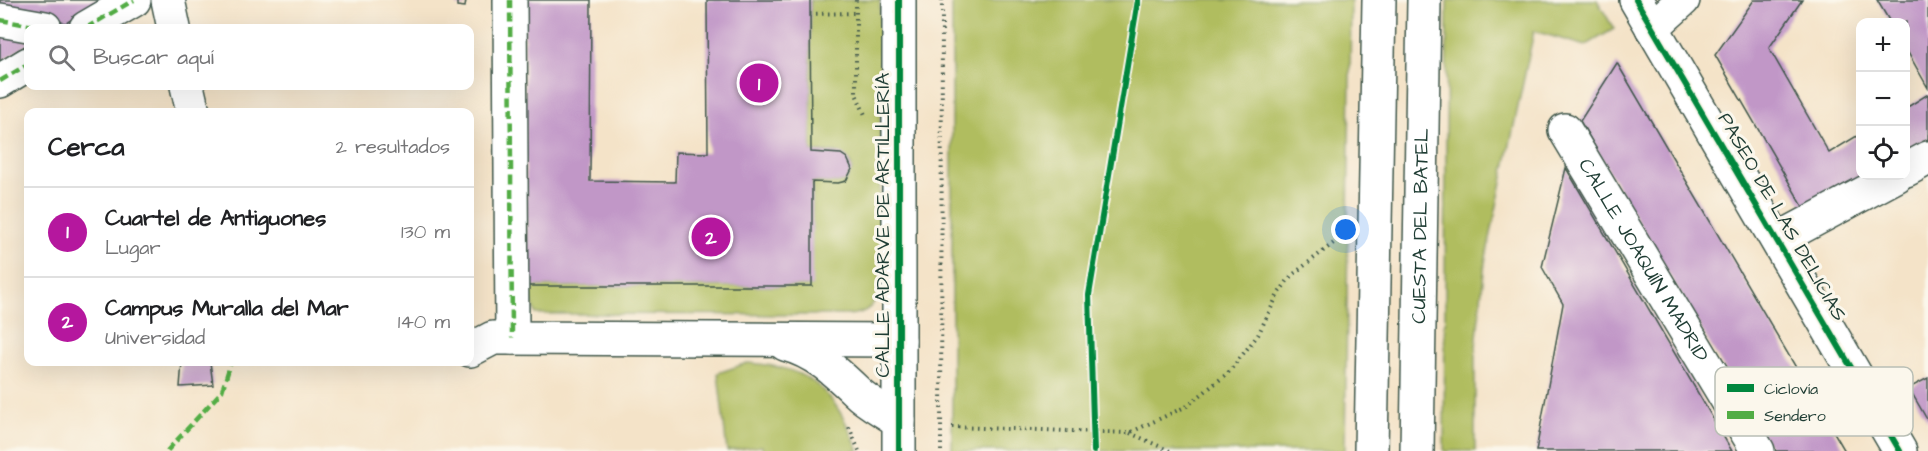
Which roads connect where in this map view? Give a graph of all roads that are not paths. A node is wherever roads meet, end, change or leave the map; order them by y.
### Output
1 (134, 0) edge
2 (168, 0) edge
3 (510, 0) edge
4 (899, 0) edge
5 (1379, 0) edge
6 (1424, 0) edge
7 (1636, 0) edge
8 (1683, 0) edge
9 (0, 20) edge
10 (24, 24) edge
11 (93, 24) edge
12 (173, 24) edge
13 (1652, 28) junction
14 (24, 66) edge
15 (0, 81) edge
16 (188, 90) edge
17 (192, 108) edge
18 (1565, 130) dead end
19 (1928, 158) edge
20 (1910, 167) edge
21 (1889, 180) edge
22 (1777, 240) junction
23 (512, 338) junction
24 (751, 339) junction
25 (899, 340) junction
26 (474, 348) edge
27 (1851, 367) edge
28 (1715, 379) edge
29 (899, 436) edge
30 (1749, 436) edge
31 (1891, 436) edge
32 (1371, 451) edge
33 (1417, 451) edge
34 (1758, 451) edge
35 (1900, 451) edge

1 - 11 street
2 - 12 street
3 - 23 street
4 - 25 street, CALLE ADARVE DE ARTILLERÍA
5 - 32 street
6 - 33 street, CUESTA DEL BATEL
7 - 13 street, PASEO DE LAS DELICIAS
8 - 13 street
9 - 10 street
13 - 22 street, PASEO DE LAS DELICIAS
14 - 15 street
16 - 17 street
18 - 28 street, CALLE JOAQUÍN MADRID
19 - 20 street
21 - 22 street
22 - 27 street, PASEO DE LAS DELICIAS
23 - 24 street
23 - 26 street
24 - 25 street
24 - 29 street
25 - 29 street, CALLE ADARVE DE ARTILLERÍA
30 - 34 street, CALLE JOAQUÍN MADRID
31 - 35 street, PASEO DE LAS DELICIAS

